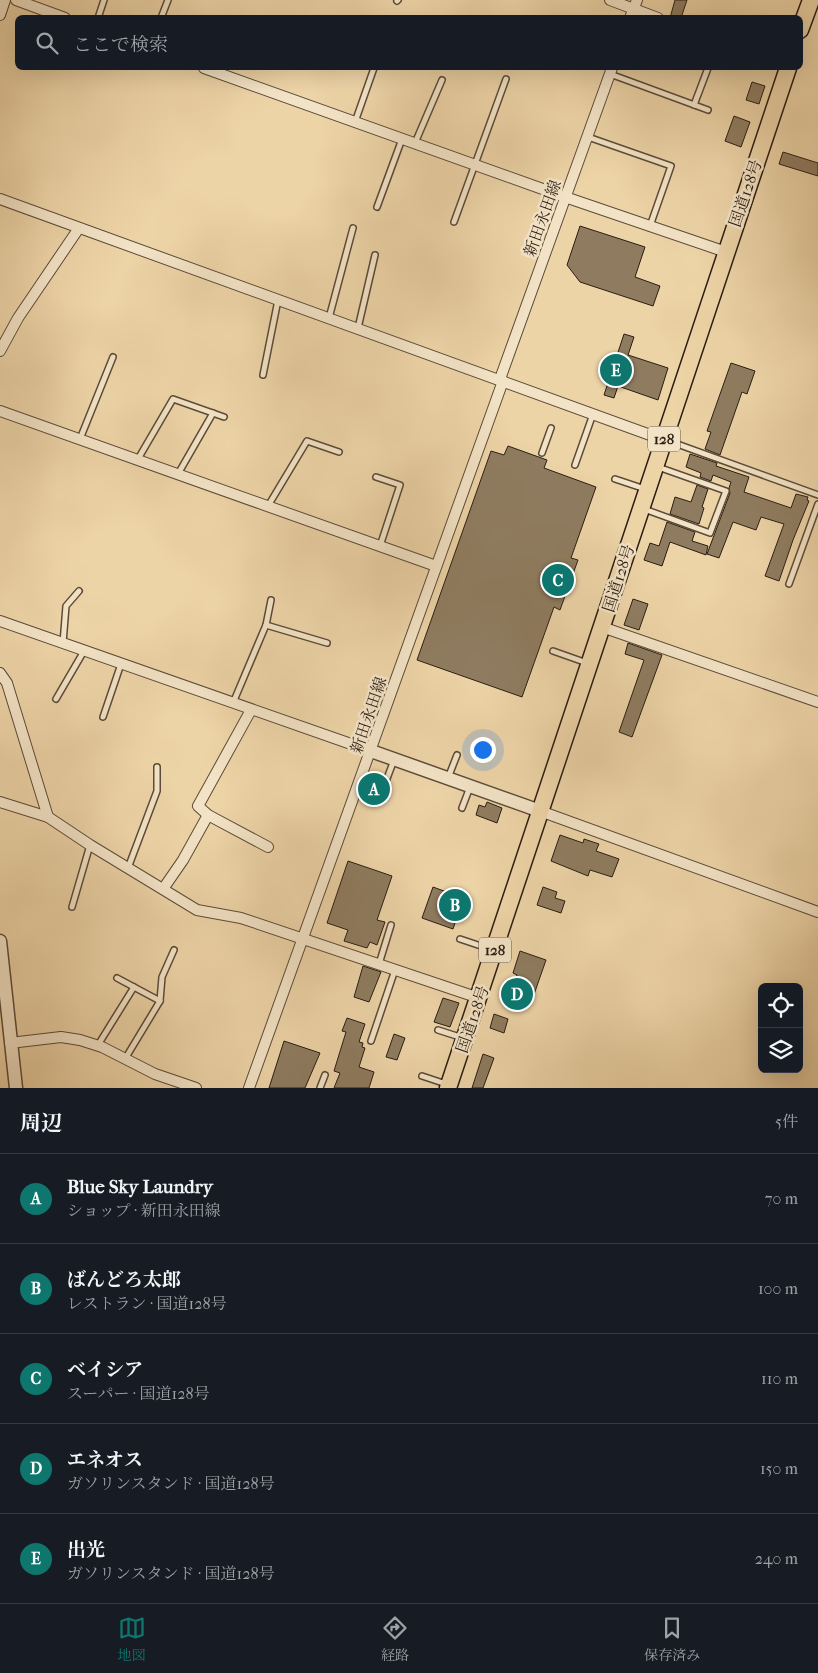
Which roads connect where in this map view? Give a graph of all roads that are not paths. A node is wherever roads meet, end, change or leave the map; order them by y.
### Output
1 (5, 0) edge
2 (16, 0) edge
3 (104, 0) edge
4 (168, 0) edge
5 (610, 0) edge
6 (811, 0) edge
7 (633, 9) edge
8 (0, 15) edge
9 (57, 15) edge
10 (99, 15) edge
11 (162, 15) edge
12 (650, 15) edge
13 (803, 22) edge
14 (210, 70) edge
15 (373, 70) edge
16 (707, 70) edge
17 (787, 70) edge
18 (611, 71) edge
19 (506, 78) dead end
20 (442, 80) dead end
21 (694, 105) junction
22 (708, 110) dead end
23 (355, 122) junction
24 (587, 137) junction
25 (402, 139) junction
26 (415, 143) junction
27 (474, 165) junction
28 (565, 198) junction
29 (0, 199) edge
30 (377, 207) dead end
31 (454, 222) dead end
32 (650, 226) junction
33 (79, 228) junction
34 (353, 228) dead end
35 (726, 252) junction
36 (375, 255) dead end
37 (278, 300) junction
38 (329, 318) junction
39 (358, 328) junction
40 (0, 351) edge
41 (113, 357) dead end
42 (263, 375) dead end
43 (502, 380) junction
44 (0, 411) edge
45 (213, 413) junction
46 (593, 414) junction
47 (224, 416) dead end
48 (551, 428) dead end
49 (80, 440) junction
50 (664, 440) junction
51 (339, 452) dead end
52 (542, 453) dead end
53 (137, 460) junction
54 (575, 464) dead end
55 (656, 466) junction
56 (178, 474) junction
57 (376, 477) dead end
58 (615, 479) dead end
59 (647, 490) junction
60 (818, 495) edge
61 (818, 504) edge
62 (268, 506) junction
63 (642, 508) junction
64 (380, 546) junction
65 (436, 566) junction
66 (789, 584) dead end
67 (79, 591) dead end
68 (271, 600) dead end
69 (0, 621) edge
70 (266, 625) junction
71 (602, 628) junction
72 (63, 643) junction
73 (327, 643) dead end
74 (84, 651) junction
75 (553, 651) dead end
76 (121, 664) junction
77 (590, 664) junction
78 (0, 673) edge
79 (56, 699) dead end
80 (818, 702) edge
81 (233, 704) junction
82 (251, 710) junction
83 (103, 717) dead end
84 (371, 751) junction
85 (457, 755) dead end
86 (394, 760) junction
87 (157, 767) dead end
88 (448, 779) junction
89 (386, 781) dead end
90 (470, 786) junction
91 (0, 802) edge
92 (462, 808) dead end
93 (540, 811) junction
94 (208, 815) junction
95 (48, 817) junction
96 (90, 845) junction
97 (268, 847) dead end
98 (128, 868) junction
99 (163, 890) junction
100 (72, 907) dead end
101 (818, 912) edge
102 (392, 925) dead end
103 (303, 938) junction
104 (460, 939) dead end
105 (0, 941) edge
106 (174, 950) dead end
107 (495, 950) junction
108 (379, 964) junction
109 (395, 969) junction
110 (117, 978) dead end
111 (134, 987) junction
112 (479, 998) junction
113 (160, 1001) junction
114 (438, 1030) dead end
115 (465, 1039) junction
116 (371, 1041) dead end
117 (98, 1046) junction
118 (7, 1050) edge
119 (125, 1059) junction
120 (325, 1075) dead end
121 (422, 1076) dead end
122 (449, 1087) edge
123 (16, 1088) edge
124 (196, 1088) edge
125 (249, 1088) edge
126 (320, 1088) edge

1 - 8 street
2 - 9 street
3 - 10 lane
4 - 11 lane
5 - 7 street
6 - 13 highway
7 - 12 street
14 - 23 street
15 - 23 lane
16 - 21 lane
17 - 35 highway, 国道128号 / 128
18 - 21 lane
18 - 24 street, 新田永田線
19 - 27 lane
20 - 26 lane
21 - 22 lane
23 - 25 street
24 - 28 street, 新田永田線
24 - 32 lane
25 - 26 street
25 - 30 lane
26 - 27 street
27 - 28 street
27 - 31 lane
28 - 32 street
28 - 43 street, 新田永田線
29 - 33 street
32 - 35 street
33 - 37 street
33 - 40 street
34 - 38 lane
35 - 50 highway, 国道128号 / 128
36 - 39 lane
37 - 38 street
37 - 42 lane
38 - 39 street
39 - 43 street
41 - 49 lane
43 - 46 street
43 - 65 street, 新田永田線
44 - 49 street
45 - 47 lane
45 - 53 lane
45 - 56 lane
46 - 50 street
46 - 54 lane
48 - 52 lane
49 - 53 street
50 - 55 highway, 国道128号 / 128
50 - 60 lane
51 - 62 lane
53 - 56 street
55 - 59 highway, 国道128号 / 128
55 - 63 lane
56 - 62 street
57 - 64 lane
58 - 59 lane
59 - 63 highway, 国道128号 / 128
61 - 66 lane
62 - 64 street
63 - 71 highway, 国道128号 / 128
64 - 65 street
65 - 84 street, 新田永田線
67 - 72 lane
68 - 70 lane
69 - 72 street
70 - 73 lane
70 - 81 lane
71 - 77 highway, 国道128号 / 128
71 - 80 street
72 - 74 street
74 - 76 street
74 - 79 lane
75 - 77 lane
76 - 81 street
76 - 83 lane
77 - 93 highway, 国道128号 / 128
78 - 95 street
81 - 82 street
82 - 84 street
82 - 94 street
84 - 86 street
84 - 103 street, 新田永田線
85 - 88 lane
86 - 88 street
86 - 89 lane
87 - 98 lane
88 - 90 street
90 - 92 lane
90 - 93 street
91 - 95 street
93 - 101 street
93 - 107 highway, 国道128号 / 128
94 - 97 street
94 - 99 street
95 - 96 street
96 - 98 street
96 - 100 lane
98 - 99 street
99 - 103 street
102 - 108 lane
103 - 108 street
103 - 125 street, 新田永田線
104 - 107 lane
105 - 118 street
106 - 113 lane
107 - 112 highway, 国道128号 / 128
108 - 109 street
109 - 112 street
109 - 116 lane
110 - 111 lane
111 - 113 lane
111 - 117 lane
112 - 115 highway, 国道128号 / 128
113 - 119 lane
114 - 115 lane
115 - 122 highway, 国道128号 / 128
117 - 118 street
117 - 119 street
118 - 123 street
119 - 124 street
120 - 126 lane
121 - 122 lane

